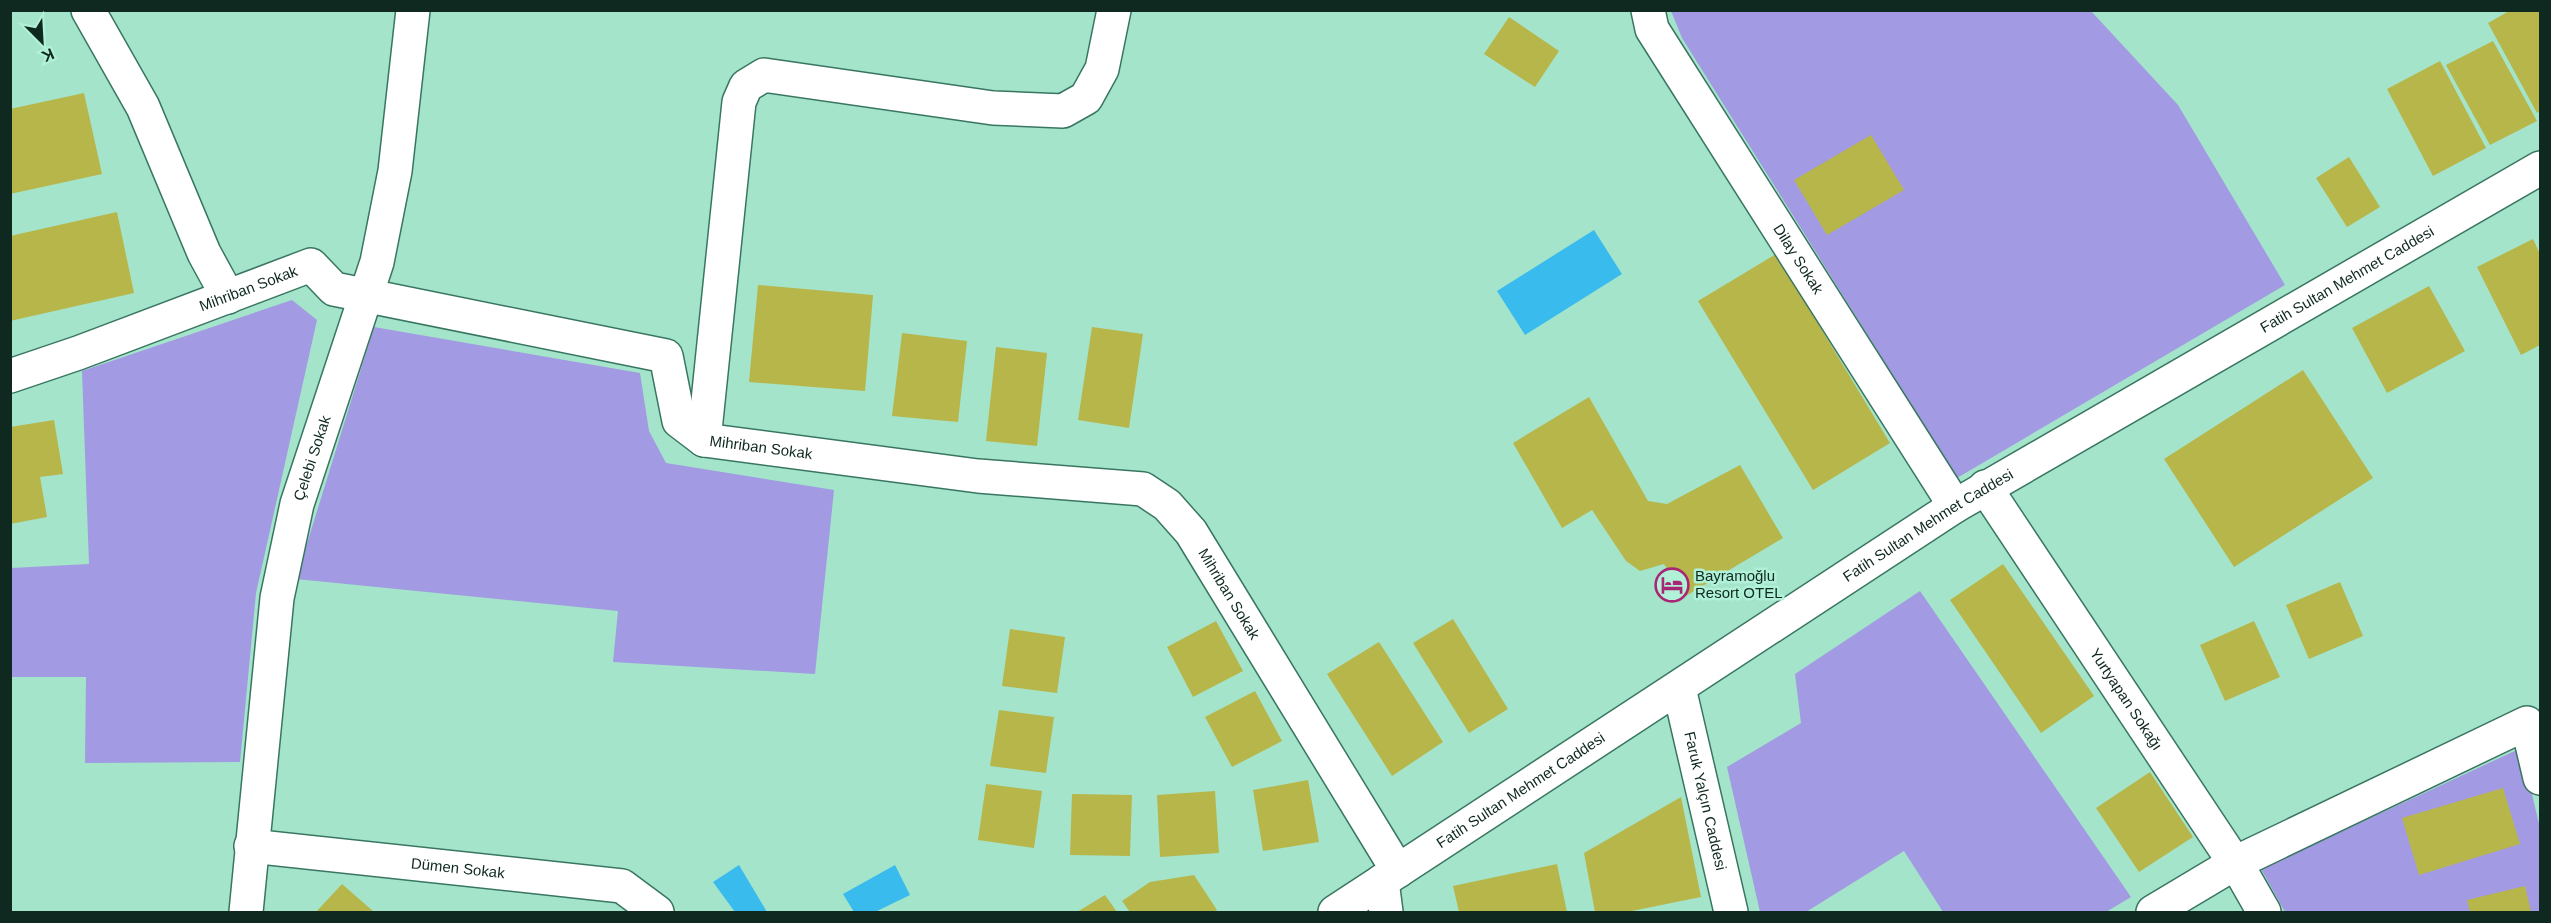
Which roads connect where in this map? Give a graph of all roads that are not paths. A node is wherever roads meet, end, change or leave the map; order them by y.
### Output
1 (88, 10) edge
2 (413, 10) edge
3 (1114, 10) edge
4 (1648, 10) edge
5 (2541, 168) edge
6 (365, 296) junction
7 (228, 297) junction
8 (10, 376) edge
9 (704, 440) junction
10 (1985, 488) junction
11 (1955, 506) junction
12 (1679, 688) junction
13 (2541, 778) edge
14 (251, 846) junction
15 (2235, 863) junction
16 (1389, 888) edge
17 (246, 912) edge
18 (657, 912) edge
19 (1335, 912) edge
20 (1731, 912) edge
21 (2153, 912) edge
22 (2264, 912) edge

1 - 7 street
2 - 6 street, Çelebi Sokak
3 - 9 street
4 - 11 street, Dilay Sokak
5 - 10 street, Fatih Sultan Mehmet Caddesi
6 - 7 street, Mihriban Sokak
6 - 9 street, Mihriban Sokak
6 - 14 street, Çelebi Sokak
7 - 8 street, Mihriban Sokak
9 - 16 street, Mihriban Sokak
10 - 11 street, Fatih Sultan Mehmet Caddesi
10 - 15 street, Yurtyapan Sokağı
11 - 12 street, Fatih Sultan Mehmet Caddesi
12 - 16 street, Fatih Sultan Mehmet Caddesi
12 - 20 street, Faruk Yalçın Caddesi
13 - 15 street
14 - 17 street, Çelebi Sokak
14 - 18 street, Dümen Sokak
15 - 21 street
15 - 22 street, Yurtyapan Sokağı
16 - 19 street, Fatih Sultan Mehmet Caddesi

